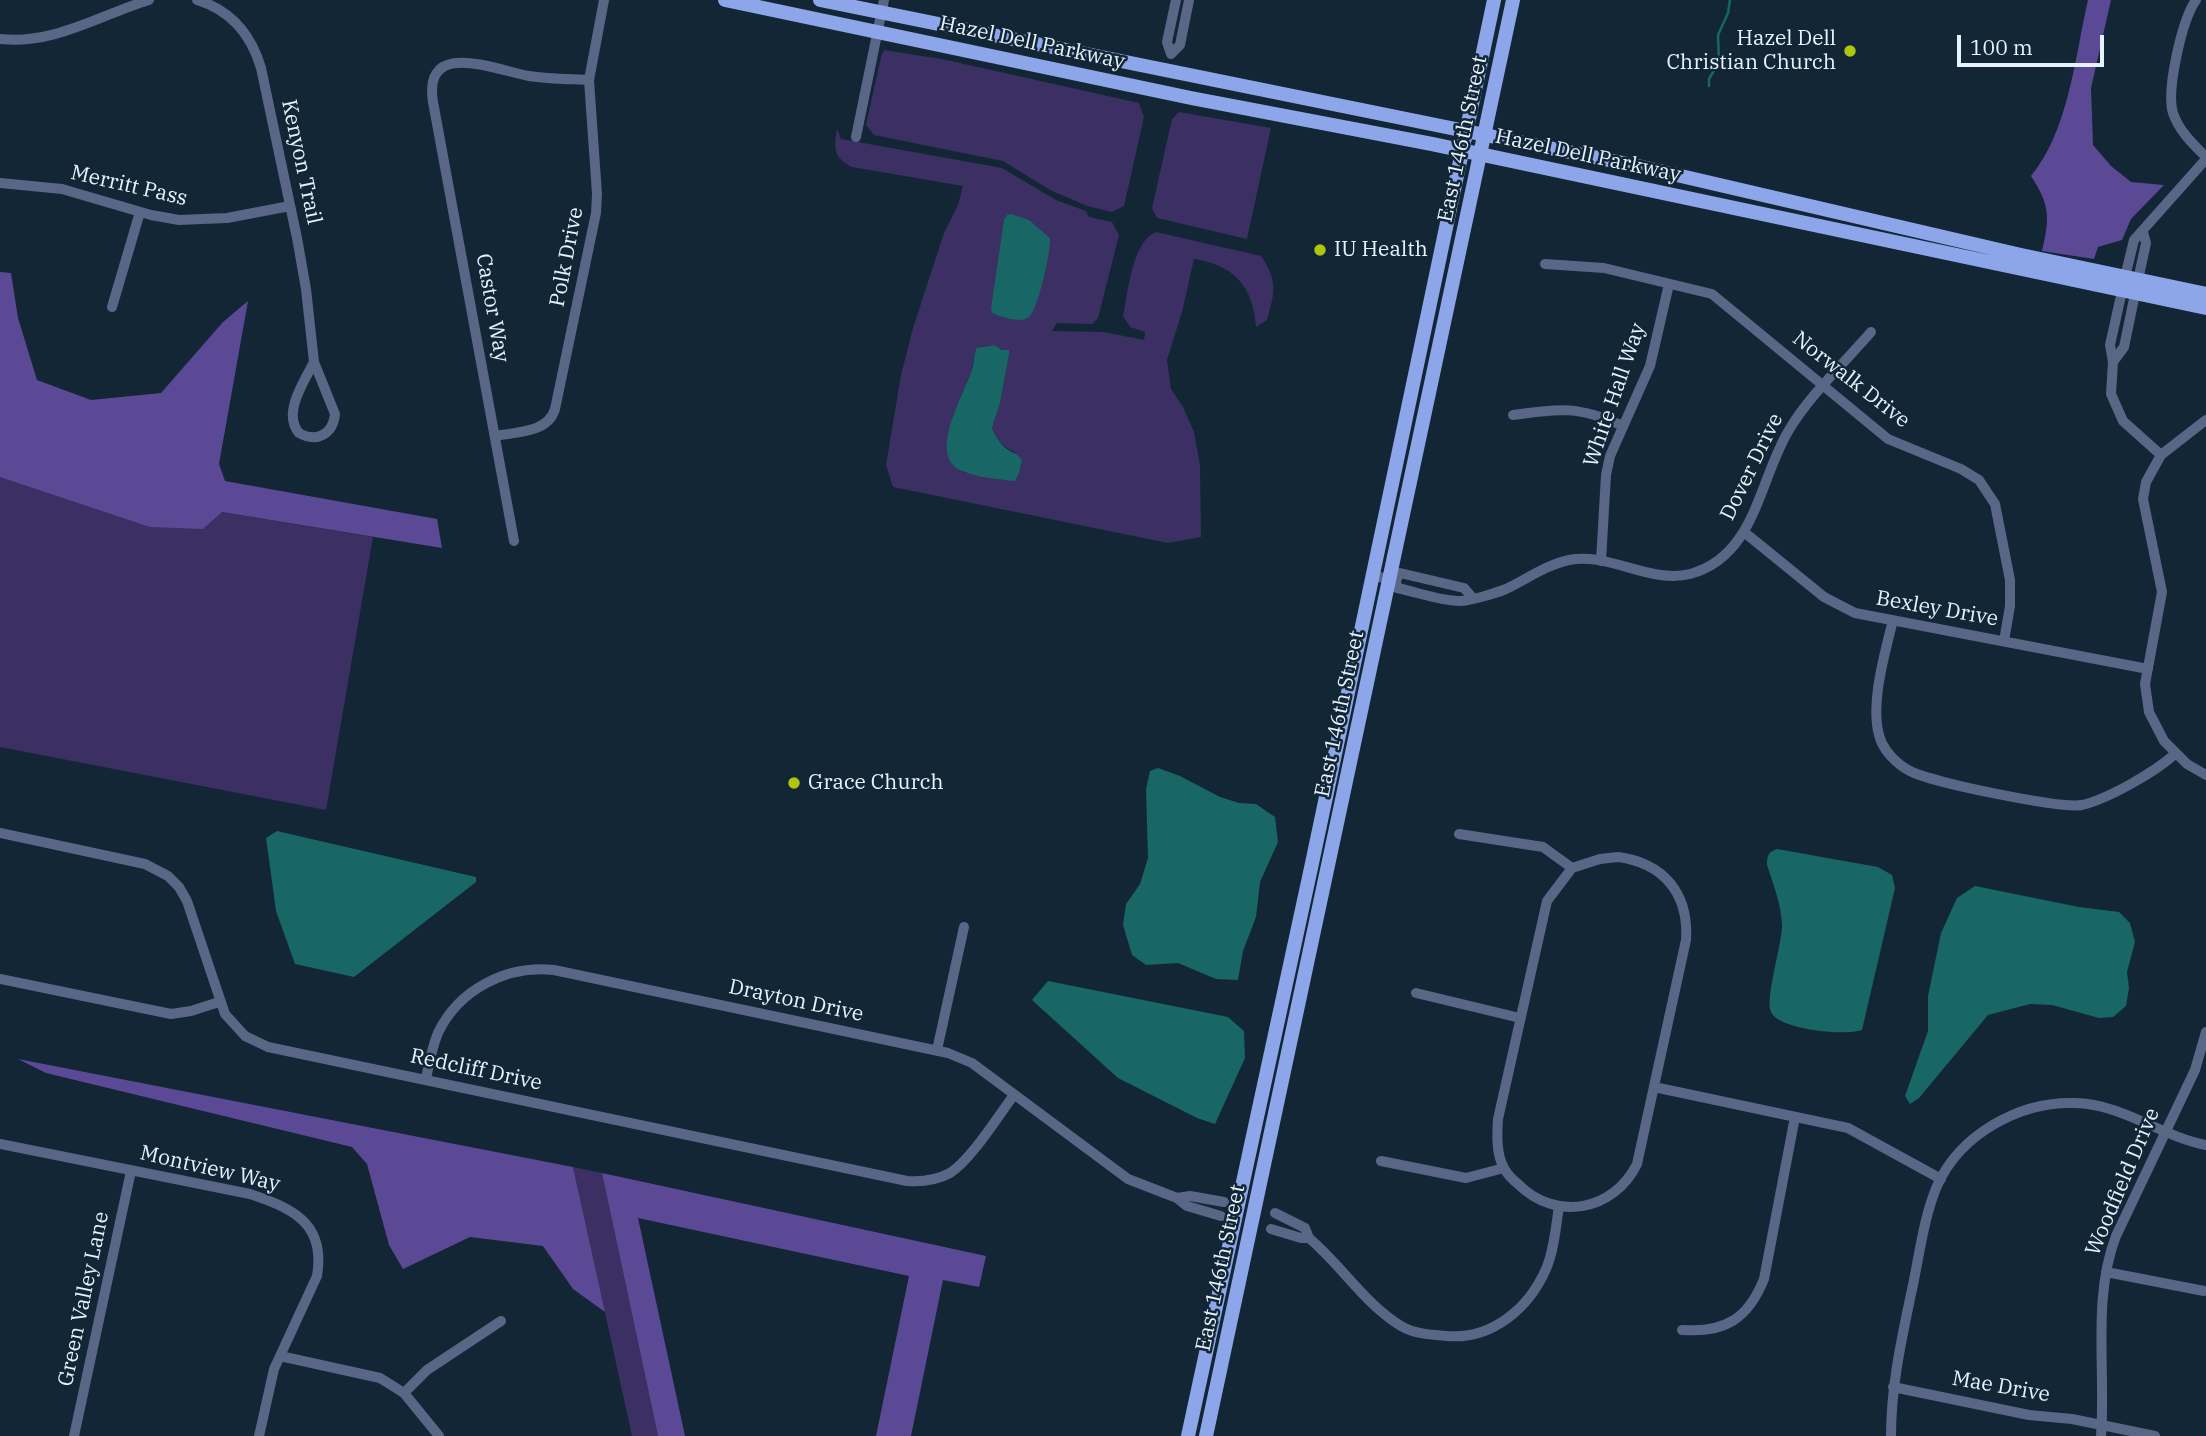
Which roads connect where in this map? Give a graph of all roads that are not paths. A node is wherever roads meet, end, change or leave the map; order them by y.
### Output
1 (149, 0) edge
2 (197, 0) edge
3 (604, 0) edge
4 (724, 0) edge
5 (820, 0) edge
6 (1176, 0) edge
7 (1189, 0) edge
8 (1494, 0) edge
9 (1513, 0) edge
10 (2196, 0) edge
11 (883, 6) edge
12 (878, 33) junction
13 (0, 39) edge
14 (589, 80) junction
15 (1466, 131) junction
16 (1485, 135) junction
17 (856, 137) dead end
18 (1462, 151) junction
19 (1481, 155) junction
20 (2206, 158) edge
21 (0, 183) edge
22 (290, 206) junction
23 (140, 212) junction
24 (1545, 264) dead end
25 (1669, 284) junction
26 (2130, 286) junction
27 (2206, 294) edge
28 (112, 307) dead end
29 (2206, 309) edge
30 (1871, 332) dead end
31 (313, 362) junction
32 (1824, 386) junction
33 (1513, 415) dead end
34 (2206, 420) edge
35 (1623, 426) junction
36 (495, 436) junction
37 (2161, 455) junction
38 (1744, 532) junction
39 (514, 541) dead end
40 (1601, 561) junction
41 (1373, 576) junction
42 (1393, 579) junction
43 (1893, 620) junction
44 (2004, 640) junction
45 (2148, 669) junction
46 (2175, 754) junction
47 (2206, 775) edge
48 (0, 833) edge
49 (1459, 834) dead end
50 (1572, 868) junction
51 (964, 927) dead end
52 (0, 979) edge
53 (1416, 993) dead end
54 (219, 1002) junction
55 (1520, 1018) junction
56 (2206, 1032) edge
57 (937, 1050) junction
58 (426, 1079) junction
59 (1654, 1087) junction
60 (1014, 1095) junction
61 (1795, 1117) junction
62 (2165, 1132) junction
63 (0, 1144) edge
64 (2206, 1145) edge
65 (1381, 1161) dead end
66 (1504, 1168) junction
67 (131, 1171) junction
68 (1941, 1179) junction
69 (1177, 1198) junction
70 (1224, 1202) dead end
71 (1559, 1206) junction
72 (1275, 1213) dead end
73 (1221, 1216) dead end
74 (1271, 1229) dead end
75 (1309, 1238) junction
76 (2106, 1272) junction
77 (2204, 1291) edge
78 (501, 1321) dead end
79 (1682, 1330) dead end
80 (279, 1356) junction
81 (1893, 1387) junction
82 (404, 1393) junction
83 (2101, 1431) edge
84 (74, 1436) edge
85 (259, 1436) edge
86 (439, 1436) edge
87 (1188, 1436) edge
88 (1206, 1436) edge
89 (1891, 1436) edge
90 (2155, 1436) edge

1 - 13 street
2 - 22 street, Kenyon Trail
3 - 14 street, Polk Drive
4 - 12 main road, Hazel Dell Parkway
5 - 11 main road, Hazel Dell Parkway
6 - 7 street
8 - 15 main road, East 146th Street
9 - 16 main road, East 146th Street
10 - 20 street
11 - 12 street
11 - 15 main road, Hazel Dell Parkway
12 - 17 street
12 - 18 main road, Hazel Dell Parkway
14 - 36 street, Polk Drive
14 - 36 street, Castor Way
15 - 16 main road, Hazel Dell Parkway
15 - 18 main road, East 146th Street
16 - 19 main road, East 146th Street
16 - 26 main road, Hazel Dell Parkway
18 - 19 main road, Hazel Dell Parkway
18 - 41 main road, East 146th Street
19 - 26 main road, Hazel Dell Parkway
19 - 42 main road, East 146th Street
20 - 26 street
21 - 23 street, Merritt Pass
22 - 23 street, Merritt Pass
22 - 31 street, Kenyon Trail
23 - 28 street
24 - 25 street, Norwalk Drive
25 - 32 street, Norwalk Drive
25 - 35 street, White Hall Way
26 - 27 main road, Hazel Dell Parkway
26 - 29 main road, Hazel Dell Parkway
26 - 37 street
30 - 32 street, Dover Drive
31 - 31 street, Kenyon Trail
32 - 38 street, Dover Drive
32 - 44 street, Norwalk Drive
33 - 35 street
34 - 37 street
35 - 40 street, White Hall Way
36 - 39 street, Castor Way
37 - 45 street
38 - 40 street, Dover Drive
38 - 43 street, Bexley Drive
40 - 42 street, Dover Drive
41 - 42 street, Dover Drive
41 - 87 main road, East 146th Street
42 - 88 main road, East 146th Street
43 - 44 street, Bexley Drive
43 - 46 street
44 - 45 street, Bexley Drive
45 - 46 street
46 - 47 street
48 - 54 street, Redcliff Drive
49 - 50 street
50 - 55 street
50 - 59 street
51 - 57 street
52 - 54 street
53 - 55 street
54 - 58 street, Redcliff Drive
55 - 66 street
56 - 62 street, Woodfield Drive
57 - 58 street, Drayton Drive
57 - 60 street, Drayton Drive
58 - 60 street, Redcliff Drive
59 - 61 street
59 - 71 street
60 - 69 street, Drayton Drive
61 - 68 street
61 - 79 street
62 - 64 street
62 - 68 street
62 - 76 street, Woodfield Drive
63 - 67 street, Montview Way
65 - 66 street
66 - 71 street
67 - 80 street, Montview Way
67 - 84 street, Green Valley Lane
68 - 81 street
69 - 70 street, Drayton Drive
69 - 73 street, Drayton Drive
71 - 75 street
72 - 75 street
74 - 75 street
76 - 77 street
76 - 83 street, Woodfield Drive
78 - 82 street
80 - 82 street
80 - 85 street, Montview Way
81 - 83 street, Mae Drive
81 - 89 street
82 - 86 street
83 - 90 street, Mae Drive

